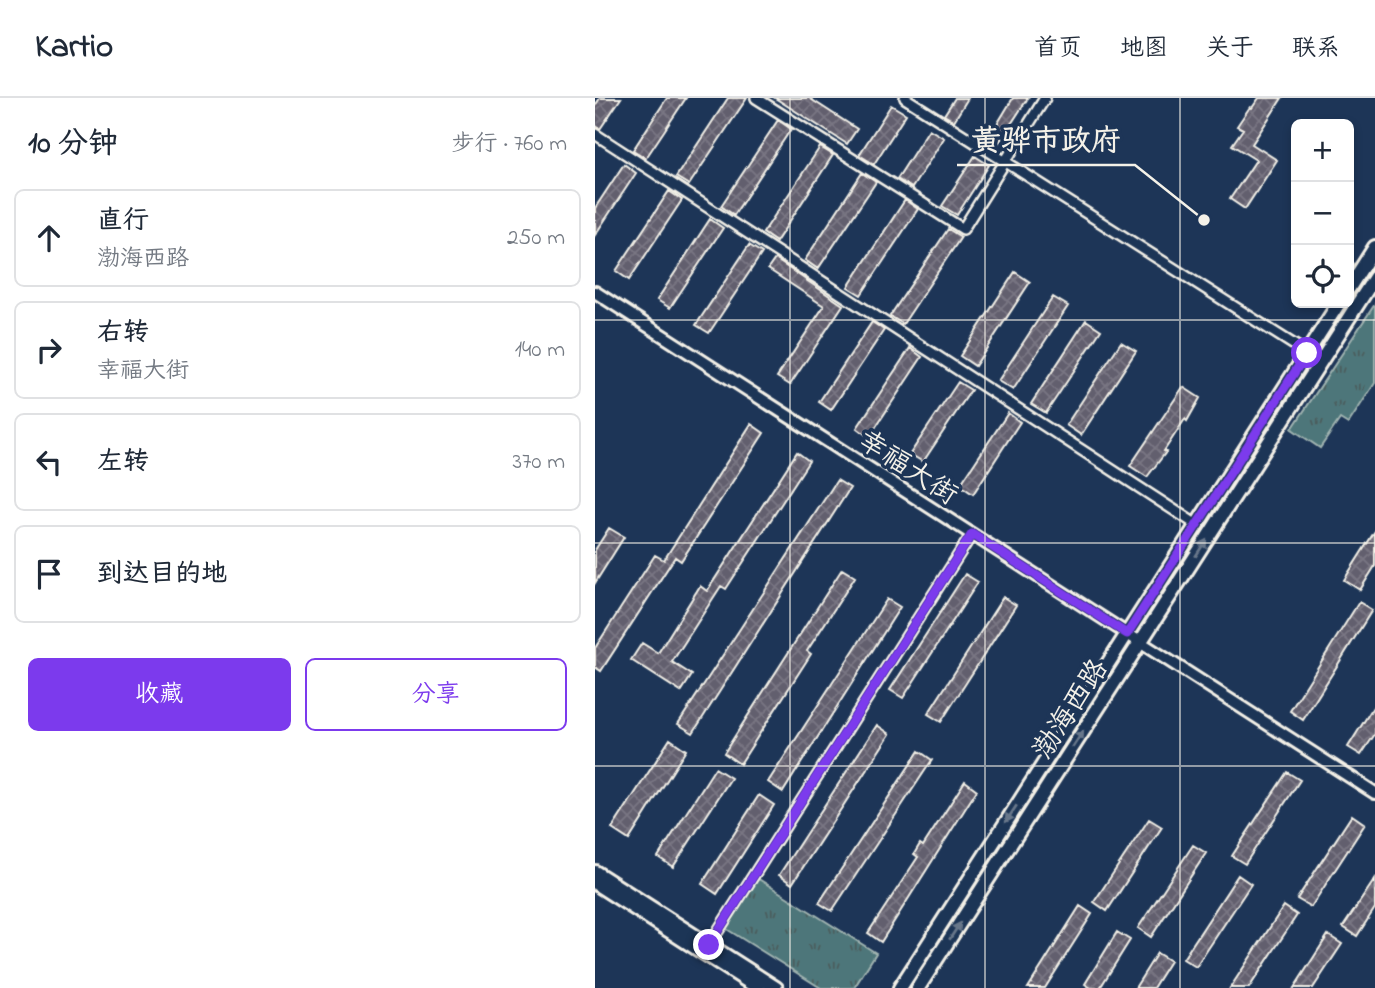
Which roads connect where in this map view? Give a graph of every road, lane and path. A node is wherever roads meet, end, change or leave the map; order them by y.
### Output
1 (756, 98) edge
2 (905, 98) edge
3 (1045, 98) edge
4 (595, 134) edge
5 (1004, 162) junction
6 (1375, 247) edge
7 (1371, 261) edge
8 (1375, 277) edge
9 (1354, 282) edge
10 (595, 292) edge
11 (1336, 308) edge
12 (1307, 353) junction
13 (1196, 525) junction
14 (972, 534) junction
15 (1127, 634) junction
16 (1140, 643) junction
17 (1375, 793) edge
18 (595, 872) edge
19 (595, 883) edge
20 (709, 945) junction
21 (758, 988) edge
22 (776, 988) edge
23 (900, 988) edge
24 (918, 988) edge

1 - 5 street
2 - 5 street
3 - 5 street
4 - 13 street
5 - 12 street
6 - 7 main road
7 - 9 main road
16 -> 8 main road, 渤海西路
10 - 14 street, 幸福大街
11 - 12 main road, 渤海西路
12 - 13 main road, 渤海西路
13 - 15 main road, 渤海西路
14 - 15 street, 幸福大街
14 - 20 street
15 - 16 street, 幸福大街
15 -> 23 main road, 渤海西路
16 - 17 street, 幸福大街
24 -> 16 main road, 渤海西路
18 - 20 main road
19 - 21 main road
20 - 22 main road

